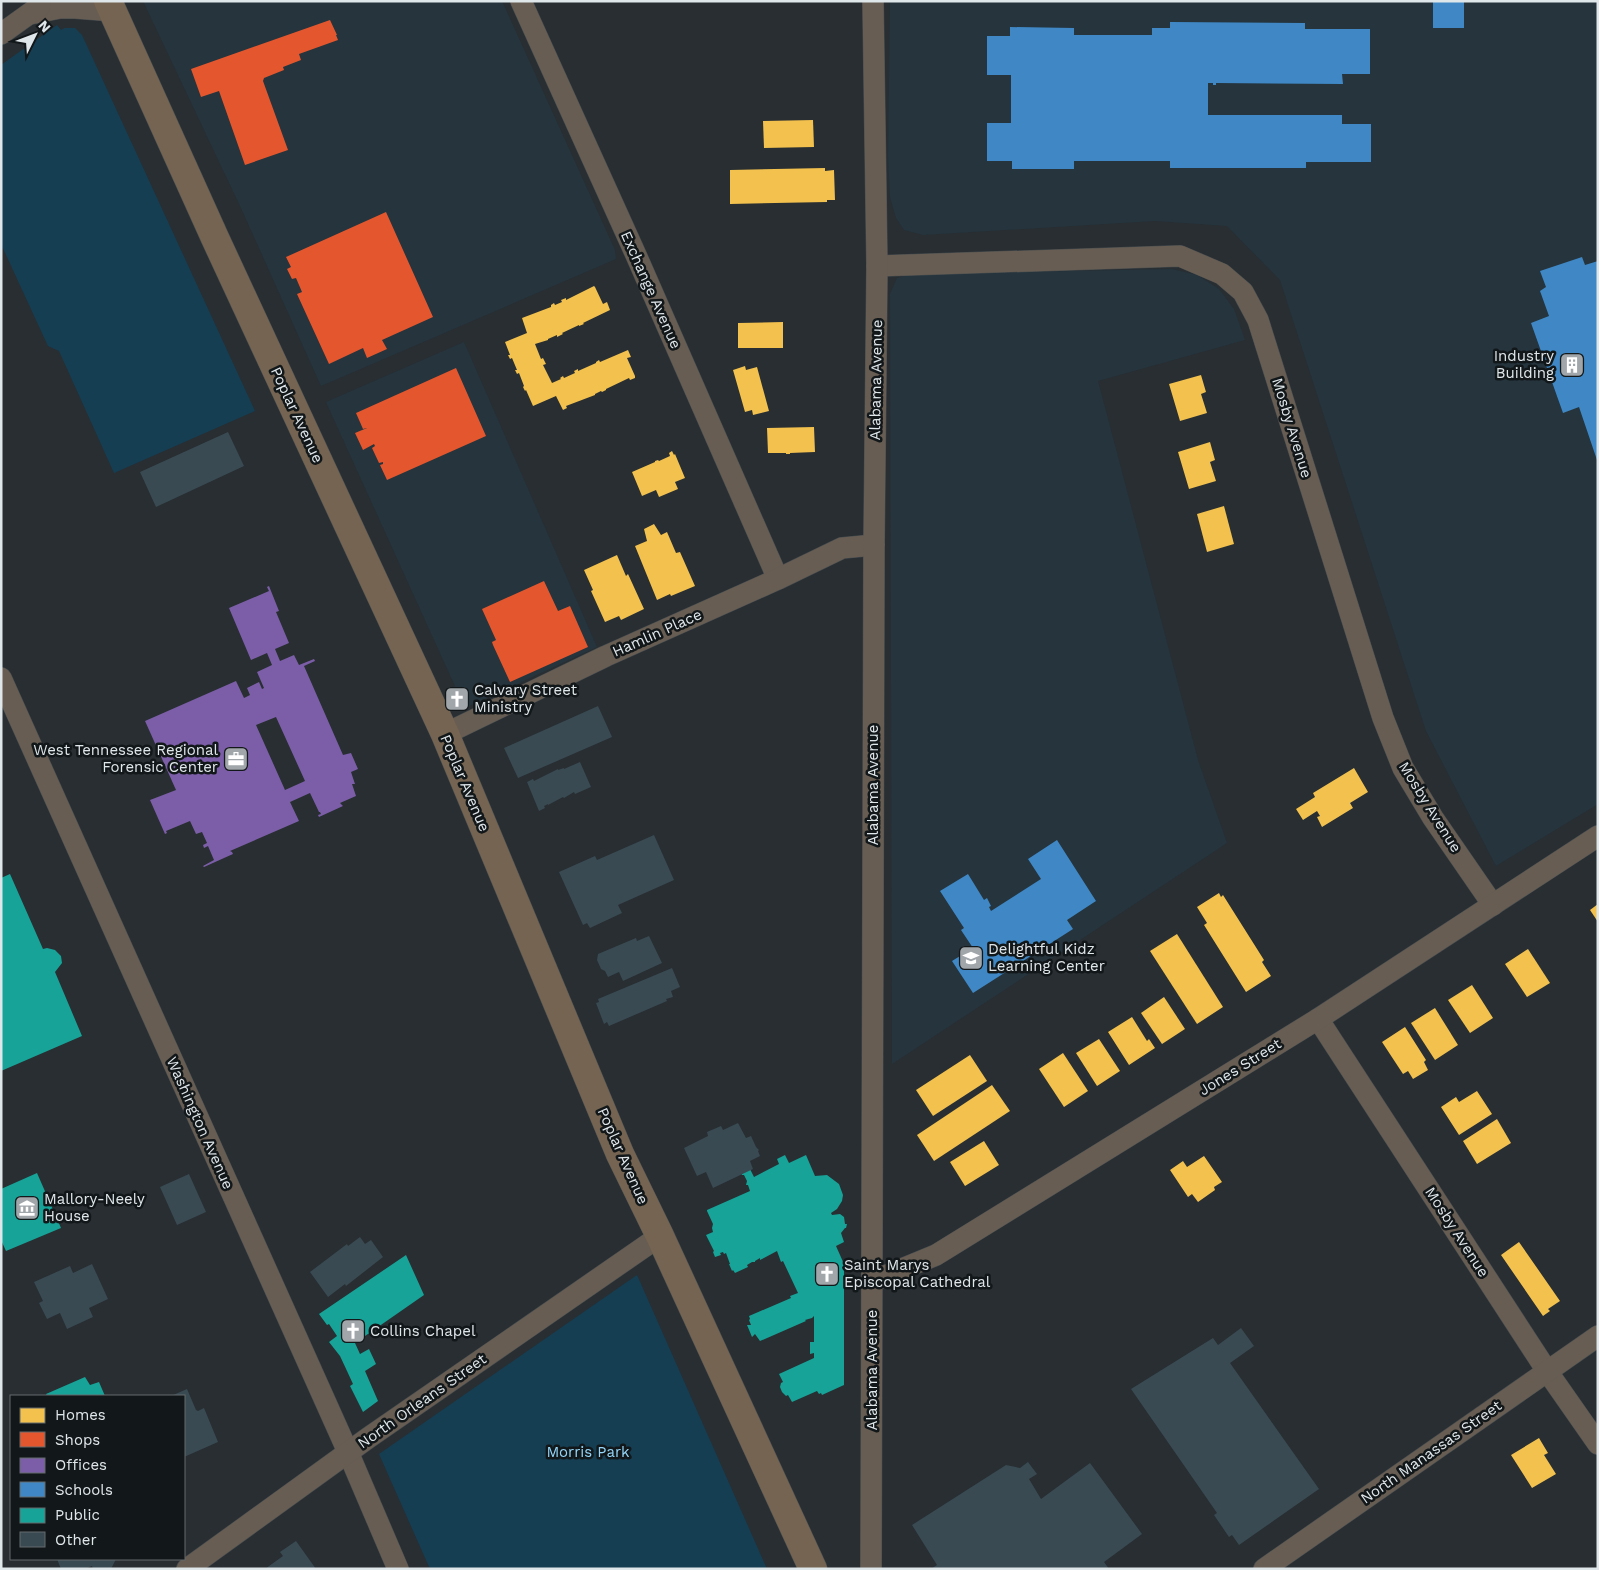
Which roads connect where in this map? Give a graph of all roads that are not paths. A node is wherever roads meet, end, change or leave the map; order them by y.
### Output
1 (47, 1) edge
2 (522, 1) edge
3 (873, 1) edge
4 (111, 6) edge
5 (30, 14) junction
6 (1, 34) edge
7 (877, 266) junction
8 (874, 545) junction
9 (778, 579) junction
10 (1, 678) edge
11 (445, 734) junction
12 (1598, 836) edge
13 (1493, 905) junction
14 (1318, 1019) junction
15 (660, 1236) junction
16 (873, 1281) junction
17 (1598, 1336) edge
18 (1547, 1372) junction
19 (1598, 1444) edge
20 (348, 1452) junction
21 (187, 1569) edge
22 (398, 1569) edge
23 (813, 1569) edge
24 (871, 1569) edge
25 (1264, 1569) edge

1 - 5 street
2 - 9 street, Exchange Avenue
3 - 7 street, Alabama Avenue
4 - 5 street
4 - 11 main road, Poplar Avenue
5 - 6 street
7 - 8 street, Alabama Avenue
7 - 13 street, Mosby Avenue
8 - 9 street, Hamlin Place
8 - 16 street, Alabama Avenue
9 - 11 street, Hamlin Place
10 - 20 street, Washington Avenue
11 - 15 main road, Poplar Avenue
12 - 13 street, Jones Street
13 - 14 street, Jones Street
14 - 16 street, Jones Street
14 - 18 street, Mosby Avenue
15 - 20 street, North Orleans Street
15 - 23 main road, Poplar Avenue
16 - 24 street, Alabama Avenue
17 - 18 street, North Manassas Street
18 - 19 street, Mosby Avenue
18 - 25 street, North Manassas Street
20 - 21 street, North Orleans Street
20 - 22 street, Washington Avenue

